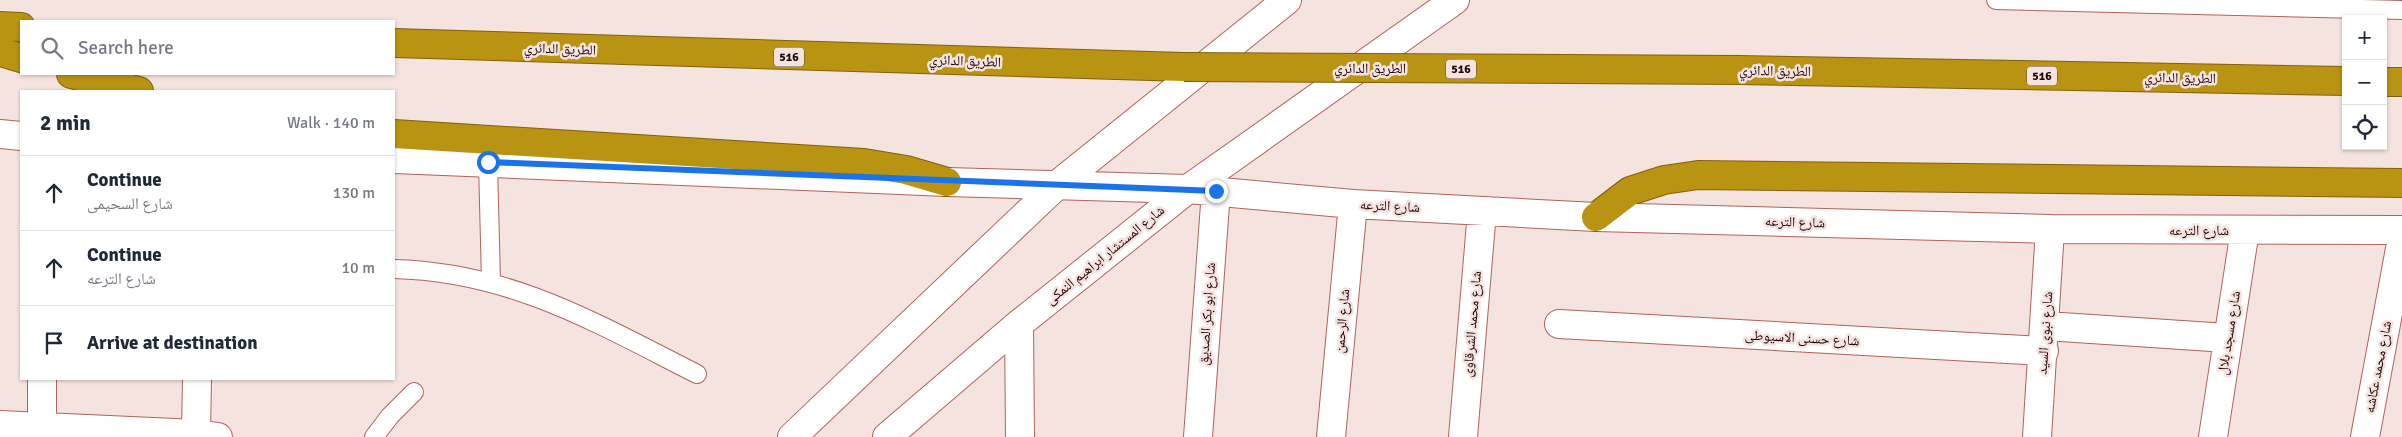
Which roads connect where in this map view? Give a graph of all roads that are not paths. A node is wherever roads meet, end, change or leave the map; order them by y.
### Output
1 (1287, 0) edge
2 (1455, 0) edge
3 (1996, 0) edge
4 (2402, 10) edge
5 (0, 26) edge
6 (20, 27) edge
7 (395, 43) edge
8 (0, 52) edge
9 (20, 58) edge
10 (76, 75) edge
11 (2342, 81) edge
12 (2387, 82) edge
13 (2402, 82) edge
14 (135, 90) edge
15 (0, 134) edge
16 (395, 134) edge
17 (20, 136) edge
18 (395, 158) edge
19 (488, 162) junction
20 (947, 182) junction
21 (2402, 183) edge
22 (1058, 185) junction
23 (1188, 189) junction
24 (1216, 191) junction
25 (1352, 204) junction
26 (1482, 211) junction
27 (1596, 217) junction
28 (2050, 229) junction
29 (2245, 230) junction
30 (2402, 230) edge
31 (2402, 238) edge
32 (395, 269) edge
33 (491, 282) junction
34 (1019, 324) junction
35 (1559, 324) dead end
36 (2227, 338) junction
37 (2045, 339) junction
38 (697, 374) dead end
39 (42, 380) edge
40 (197, 380) edge
41 (414, 392) dead end
42 (0, 425) edge
43 (42, 427) junction
44 (133, 434) edge
45 (207, 436) edge
46 (374, 437) edge
47 (792, 437) edge
48 (887, 437) edge
49 (1020, 437) edge
50 (1198, 437) edge
51 (1332, 437) edge
52 (1463, 437) edge
53 (2037, 437) edge
54 (2213, 437) edge
55 (2365, 437) edge

1 - 22 street
2 - 23 street, شارع المستشار ابراهيم النمكى
3 - 4 lane
5 - 6 highway
7 - 11 highway, الطريق الدائري / 516, bridge
8 - 9 highway
10 - 14 highway
12 - 13 highway
15 - 17 street
16 - 20 highway
18 - 19 street, شارع الترعه
19 - 20 street, شارع الترعه
19 - 33 lane
20 - 22 street, شارع الترعه
21 - 27 highway
22 - 23 street, شارع الترعه
22 - 47 street
23 - 24 street, شارع الترعه
23 - 34 street, شارع المستشار ابراهيم النمكى
24 - 25 street, شارع الترعه
24 - 50 street, شارع ابو بكر الصديق
25 - 26 street, شارع الترعه
25 - 51 street, شارع الرحمن
26 - 27 street, شارع الترعه
26 - 52 street, شارع محمد الشرقاوى
27 - 28 street, شارع الترعه
28 - 29 street, شارع الترعه
28 - 37 street, شارع نبوى السيد
29 - 30 street, شارع الترعه
29 - 36 street, شارع مسجد بلال
31 - 55 street, شارع محمد عكاشه
32 - 33 lane
33 - 38 lane
34 - 48 street, شارع المستشار ابراهيم النمكى
34 - 49 street
35 - 37 street, شارع حسنى الاسيوطى
36 - 37 street, شارع حسنى الاسيوطى
36 - 54 street, شارع مسجد بلال
37 - 53 street, شارع نبوى السيد
39 - 43 street
40 - 45 street
41 - 46 lane
42 - 43 street
43 - 44 street
44 - 45 street

